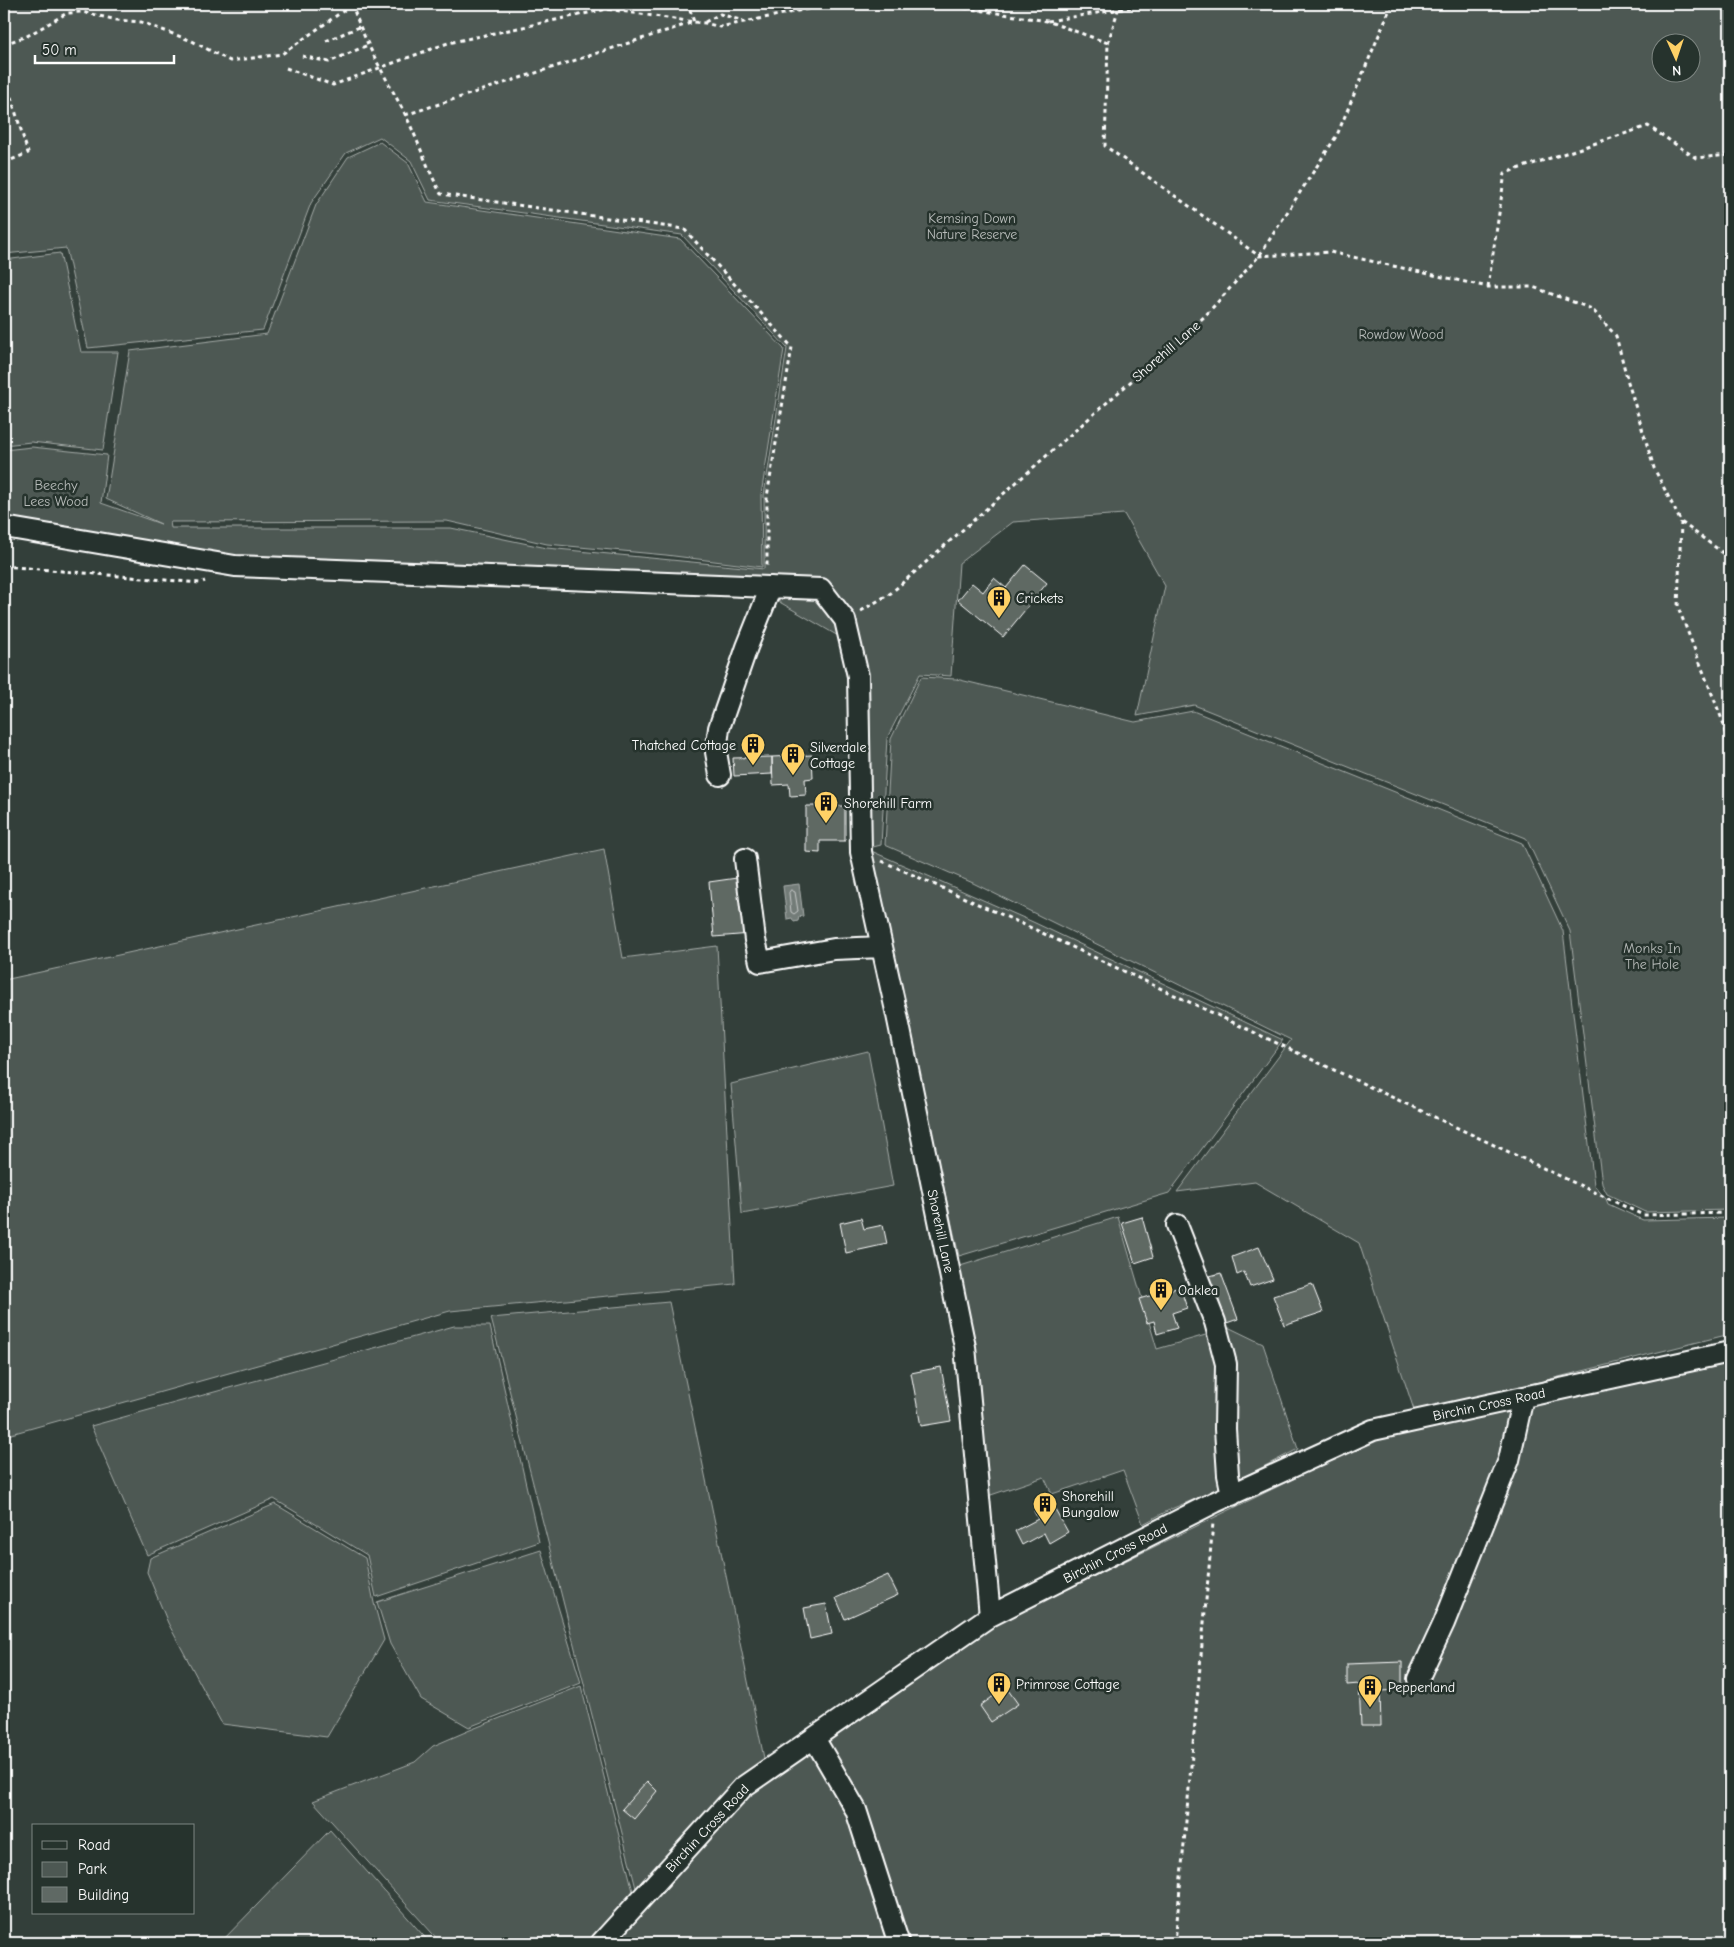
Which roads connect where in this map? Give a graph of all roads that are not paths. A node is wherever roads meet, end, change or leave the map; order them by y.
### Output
1 (4, 527) edge
2 (769, 587) junction
3 (720, 775) dead end
4 (745, 859) dead end
5 (882, 946) junction
6 (1177, 1225) dead end
7 (1730, 1352) edge
8 (1523, 1397) junction
9 (1223, 1499) junction
10 (990, 1616) junction
11 (1418, 1679) dead end
12 (814, 1738) junction
13 (898, 1941) dead end
14 (601, 1943) edge

1 - 2 street
2 - 3 street
2 - 5 street, Shorehill Lane
4 - 5 street
5 - 10 street, Shorehill Lane
6 - 9 street
7 - 8 street, Birchin Cross Road
8 - 9 street, Birchin Cross Road
8 - 11 street
9 - 10 street, Birchin Cross Road
10 - 12 street, Birchin Cross Road
12 - 13 street
12 - 14 street, Birchin Cross Road

